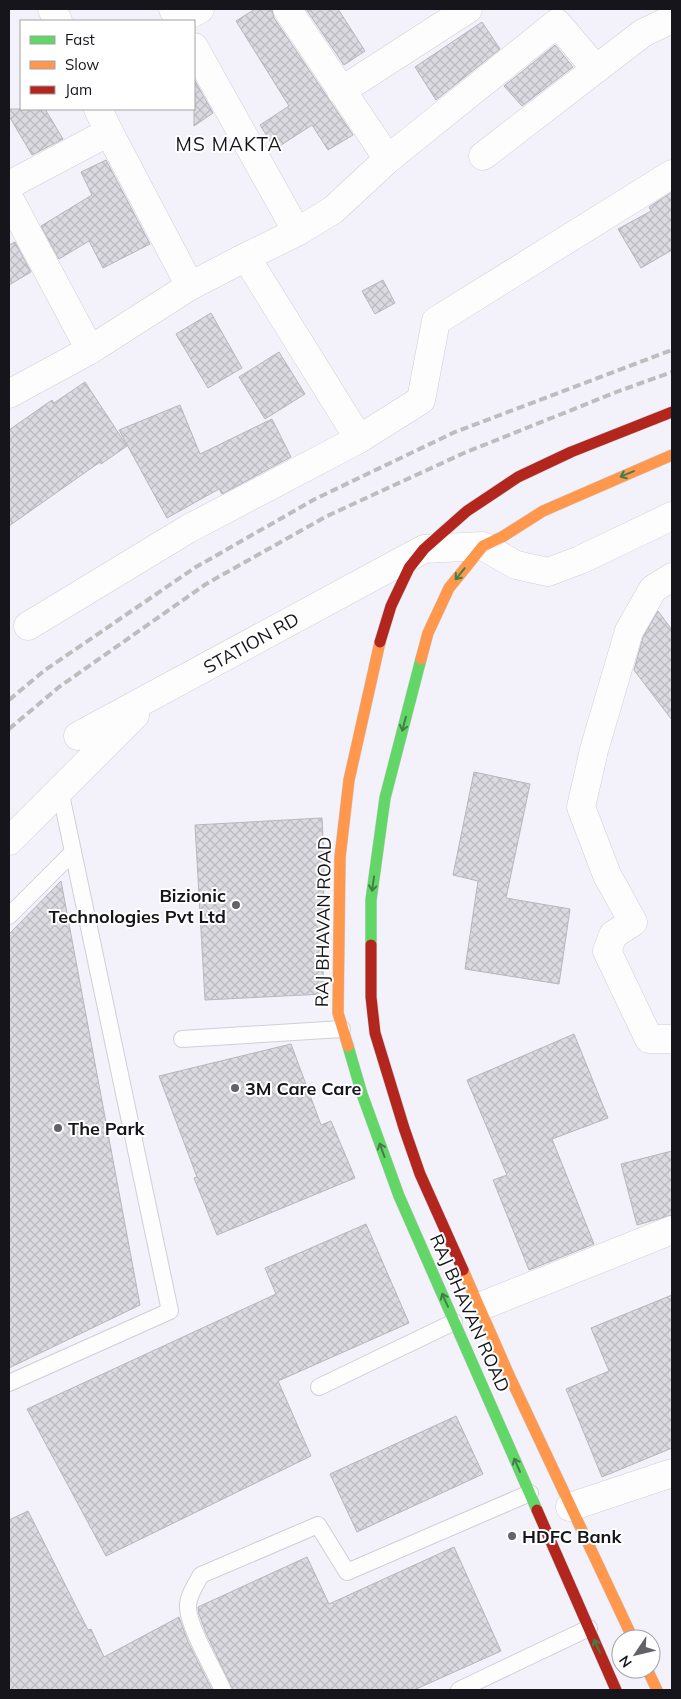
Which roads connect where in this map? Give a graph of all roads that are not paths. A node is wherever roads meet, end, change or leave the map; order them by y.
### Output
1 (287, 9) edge
2 (468, 9) edge
3 (671, 22) edge
4 (195, 49) edge
5 (596, 70) junction
6 (341, 90) junction
7 (103, 121) edge
8 (483, 156) dead end
9 (388, 158) junction
10 (672, 174) edge
11 (9, 185) edge
12 (9, 198) edge
13 (297, 232) junction
14 (246, 257) junction
15 (190, 286) junction
16 (90, 350) junction
17 (10, 389) edge
18 (672, 412) edge
19 (359, 440) junction
20 (672, 455) edge
21 (671, 519) edge
22 (483, 546) junction
23 (424, 548) junction
24 (672, 577) edge
25 (28, 626) dead end
26 (155, 695) junction
27 (78, 736) dead end
28 (60, 790) junction
29 (9, 841) edge
30 (73, 852) junction
31 (9, 916) edge
32 (342, 1029) junction
33 (672, 1038) edge
34 (182, 1039) dead end
35 (672, 1230) edge
36 (479, 1307) junction
37 (454, 1322) junction
38 (9, 1383) edge
39 (319, 1387) dead end
40 (672, 1473) edge
41 (530, 1493) junction
42 (570, 1507) junction
43 (589, 1628) junction
44 (628, 1629) edge
45 (223, 1690) edge
46 (459, 1690) edge
47 (616, 1690) edge

1 - 6 street
2 - 6 street
3 - 5 street
4 - 13 street
5 - 8 street
5 - 9 street
6 - 9 street
7 - 11 street
7 - 15 street
9 - 13 street
10 - 19 street
12 - 16 street
13 - 14 street
14 - 15 street
14 - 19 street
15 - 16 street
16 - 17 street
18 - 23 main road, RAJ BHAVAN ROAD
19 - 25 street
20 -> 22 main road, RAJ BHAVAN ROAD
21 - 22 street
22 - 23 street
22 -> 36 main road, RAJ BHAVAN ROAD
23 - 26 street, STATION RD
23 - 32 main road, RAJ BHAVAN ROAD
24 - 33 street
26 - 27 street, STATION RD
26 - 28 street
28 - 29 street
28 - 30 lane
30 - 31 lane
30 - 38 lane
32 - 34 lane
37 -> 32 main road, RAJ BHAVAN ROAD
35 - 36 street
36 - 42 main road, RAJ BHAVAN ROAD
37 - 39 lane
41 -> 37 main road, RAJ BHAVAN ROAD
40 - 42 street
41 - 43 main road, RAJ BHAVAN ROAD
41 - 45 lane
42 - 44 main road, RAJ BHAVAN ROAD
43 - 46 lane
47 -> 43 main road, RAJ BHAVAN ROAD

